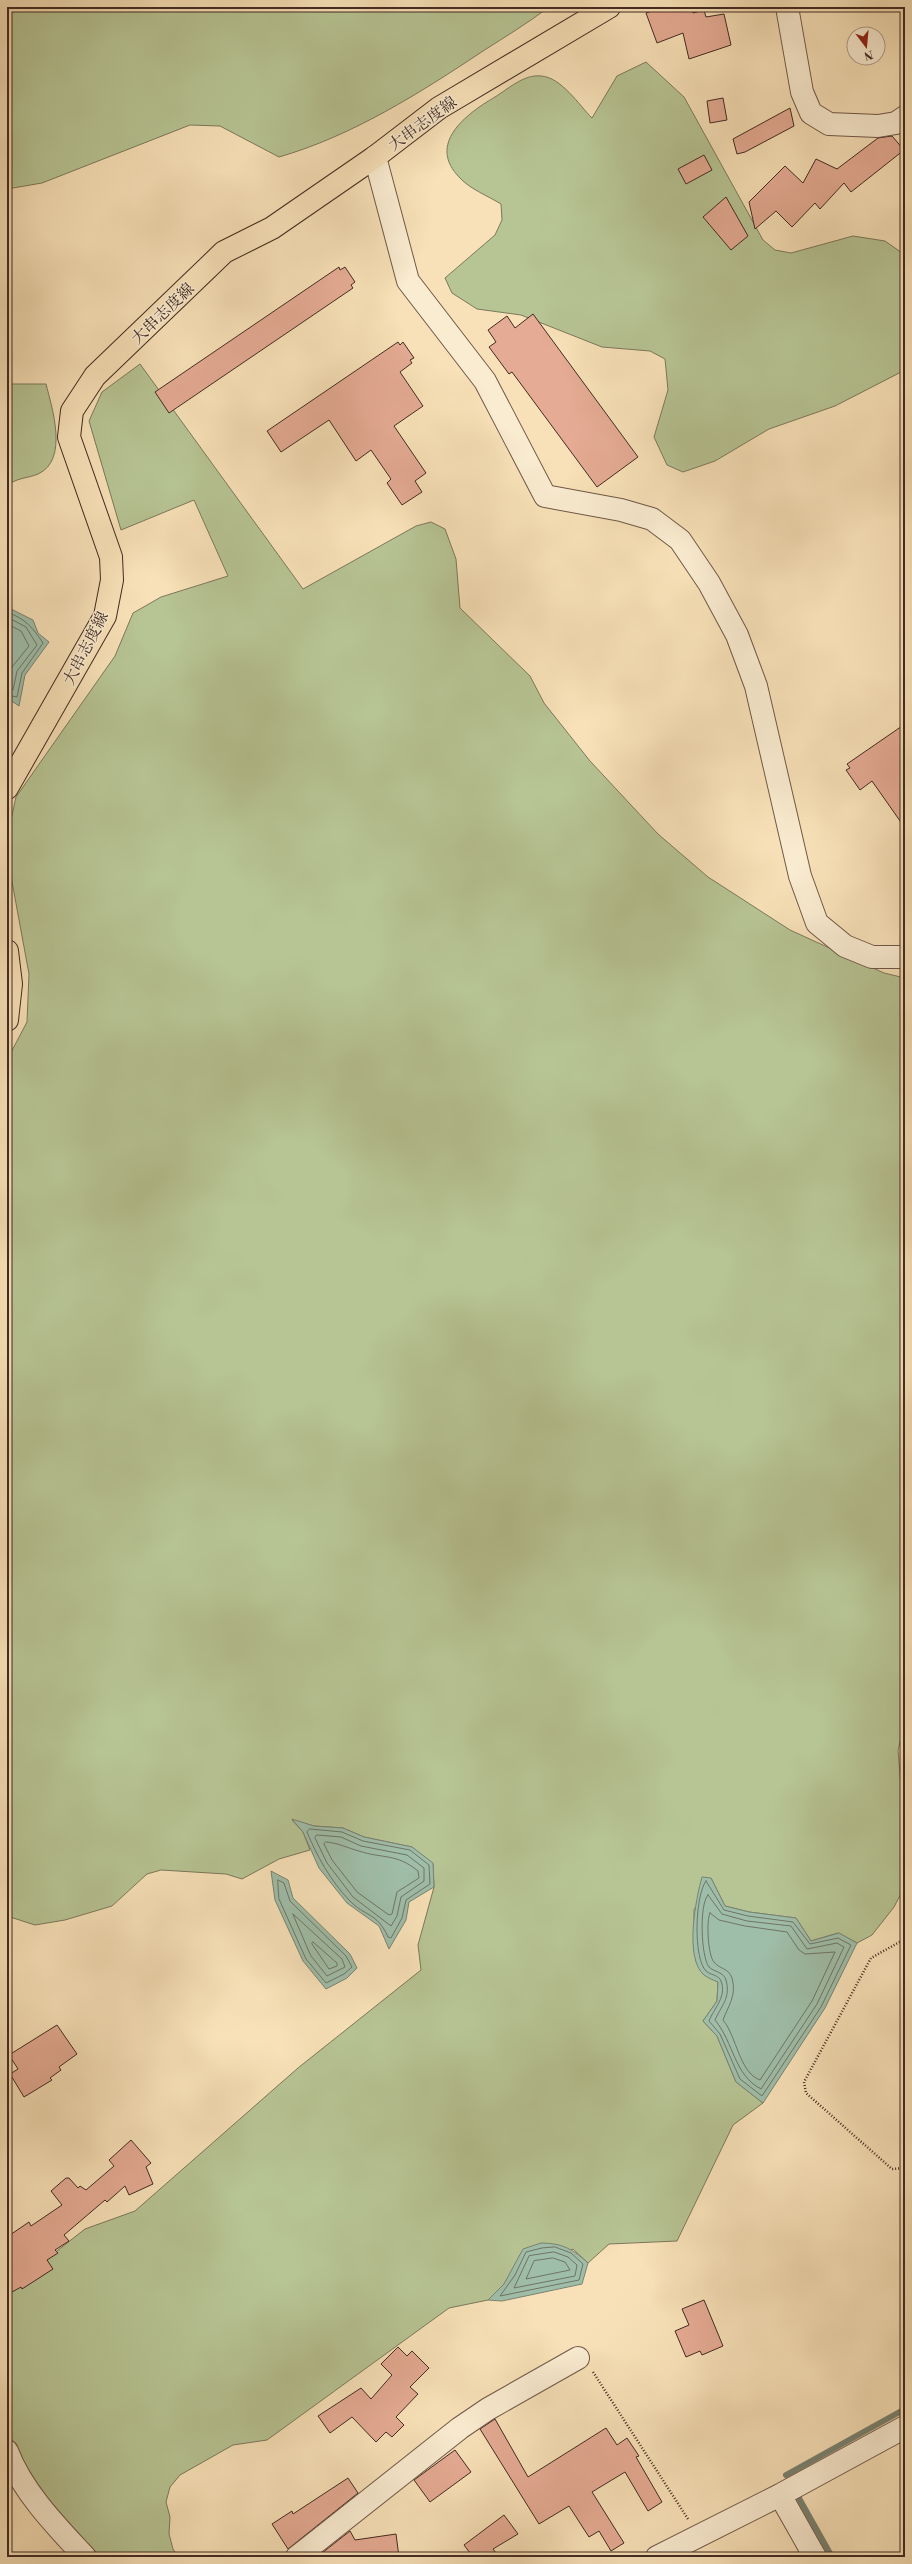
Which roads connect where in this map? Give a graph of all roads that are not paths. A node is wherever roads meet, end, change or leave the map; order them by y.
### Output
1 (609, 7) edge
2 (787, 7) edge
3 (905, 117) edge
4 (375, 157) junction
5 (7, 788) edge
6 (7, 951) edge
7 (905, 957) edge
8 (7, 1020) edge
9 (578, 2358) road end
10 (905, 2427) edge
11 (7, 2451) edge
12 (780, 2496) junction
13 (86, 2557) edge
14 (297, 2557) edge
15 (657, 2557) edge
16 (815, 2557) edge

1 - 4 main road, 大串志度線
2 - 3 street
4 - 5 main road, 大串志度線
4 - 7 street
6 - 8 main road
9 - 14 street
10 - 12 street
11 - 13 street
12 - 15 street
12 - 16 street

